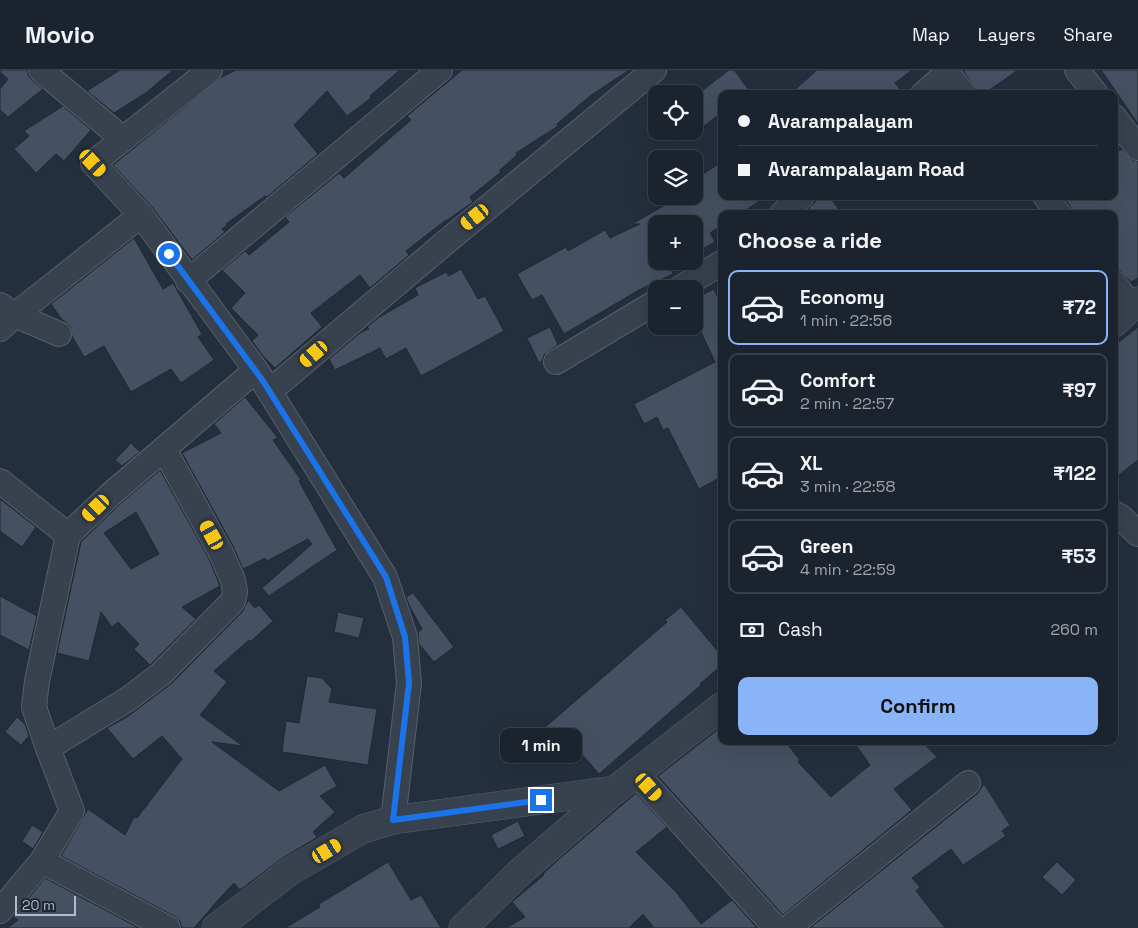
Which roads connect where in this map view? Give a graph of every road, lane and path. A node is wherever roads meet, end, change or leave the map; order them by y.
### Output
1 (41, 70) edge
2 (210, 70) edge
3 (440, 70) edge
4 (654, 70) edge
5 (1077, 70) edge
6 (946, 72) edge
7 (927, 90) edge
8 (961, 90) edge
9 (1093, 90) edge
10 (1118, 122) edge
11 (123, 139) junction
12 (1138, 148) edge
13 (798, 200) edge
14 (1048, 200) edge
15 (786, 210) edge
16 (1056, 210) edge
17 (141, 215) junction
18 (718, 265) edge
19 (188, 280) junction
20 (693, 280) edge
21 (1118, 291) edge
22 (648, 307) edge
23 (1128, 310) edge
24 (5, 316) edge
25 (59, 334) dead end
26 (556, 362) dead end
27 (256, 370) junction
28 (270, 392) junction
29 (164, 450) junction
30 (0, 481) edge
31 (1118, 515) edge
32 (1138, 534) edge
33 (68, 535) junction
34 (718, 709) edge
35 (48, 748) junction
36 (636, 773) junction
37 (968, 783) dead end
38 (615, 790) junction
39 (393, 820) junction
40 (42, 861) junction
41 (0, 911) edge
42 (466, 927) edge
43 (168, 928) edge
44 (216, 928) edge
45 (776, 928) edge
46 (788, 928) edge

1 - 11 street
2 - 11 street
3 - 19 street
4 - 28 street
5 - 9 street
6 - 7 street
6 - 8 street
10 - 12 street
11 - 17 street
13 - 15 street
14 - 16 street
17 - 19 street
17 - 24 street
18 - 20 street
19 - 27 street
21 - 23 street
22 - 26 street
24 - 25 street
27 - 28 street
27 - 29 street
28 - 39 street
29 - 33 street
29 - 35 street
30 - 33 street
31 - 32 street
33 - 35 street
34 - 36 street
35 - 40 street
36 - 38 street
36 - 45 street
37 - 46 street
38 - 39 street
38 - 42 street
39 - 44 street
40 - 41 street
40 - 43 street

